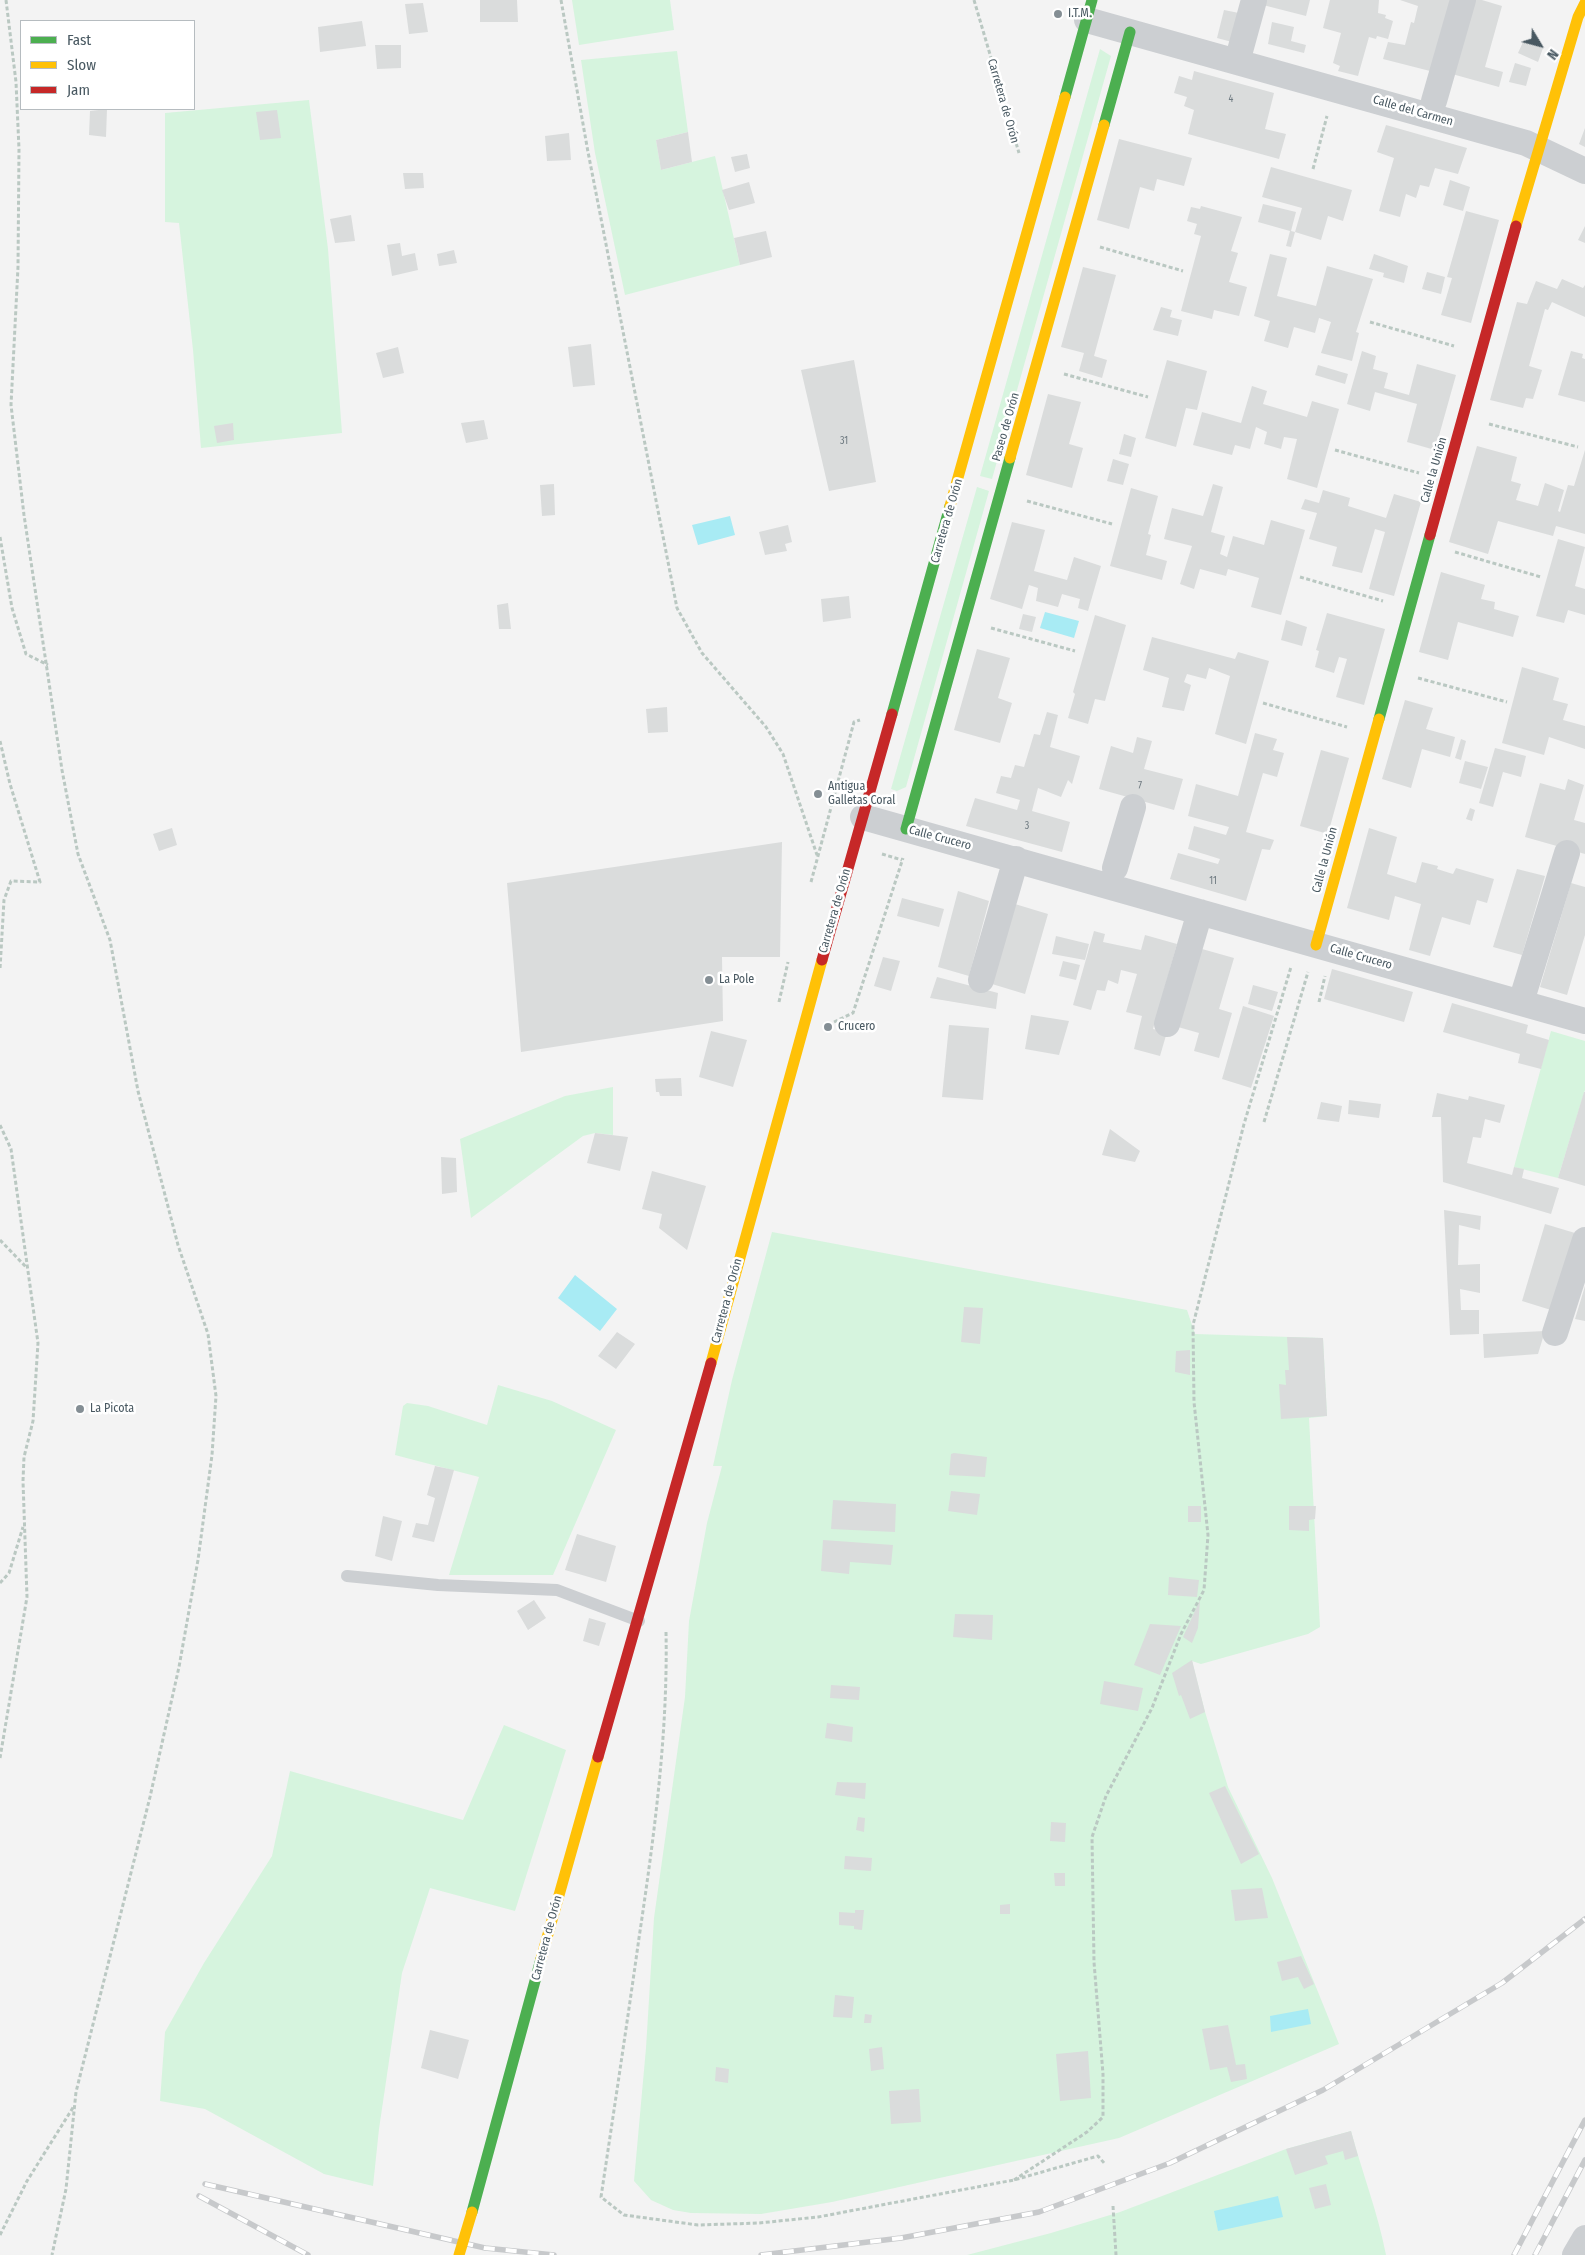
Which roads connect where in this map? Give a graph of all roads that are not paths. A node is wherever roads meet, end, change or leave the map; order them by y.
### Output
1 (1254, 0) edge
2 (1463, 0) edge
3 (1585, 4) edge
4 (1090, 10) edge
5 (1130, 32) junction
6 (1237, 62) junction
7 (1434, 101) dead end
8 (1538, 149) junction
9 (1585, 171) edge
10 (1133, 807) dead end
11 (863, 817) junction
12 (906, 829) junction
13 (1567, 853) dead end
14 (1016, 859) junction
15 (1115, 868) dead end
16 (1200, 912) junction
17 (1316, 944) junction
18 (981, 980) dead end
19 (1521, 1002) junction
20 (1585, 1021) edge
21 (1167, 1024) dead end
22 (1585, 1240) edge
23 (1555, 1333) dead end
24 (346, 1576) dead end
25 (639, 1621) junction
26 (1585, 2238) edge
27 (459, 2255) edge
28 (1575, 2255) edge

1 - 6 street
2 - 7 street, Calle del Carmen
3 - 8 street, Calle la Unión
4 - 5 street, Calle del Carmen
4 - 11 street, Carretera de Orón
5 - 6 street, Calle del Carmen
5 - 12 street, Paseo de Orón
6 - 8 street, Calle del Carmen
8 - 9 street, Calle del Carmen
8 - 17 street, Calle la Unión
10 - 15 street
11 - 12 street, Calle Crucero
11 - 25 street, Carretera de Orón
12 - 14 street, Calle Crucero
13 - 19 street
14 - 16 street, Calle Crucero
14 - 18 street
16 - 17 street, Calle Crucero
16 - 21 street
17 - 19 street, Calle Crucero
19 - 20 street, Calle Crucero
22 - 23 street
24 - 25 lane
25 - 27 street, Carretera de Orón, bridge
26 - 28 street

